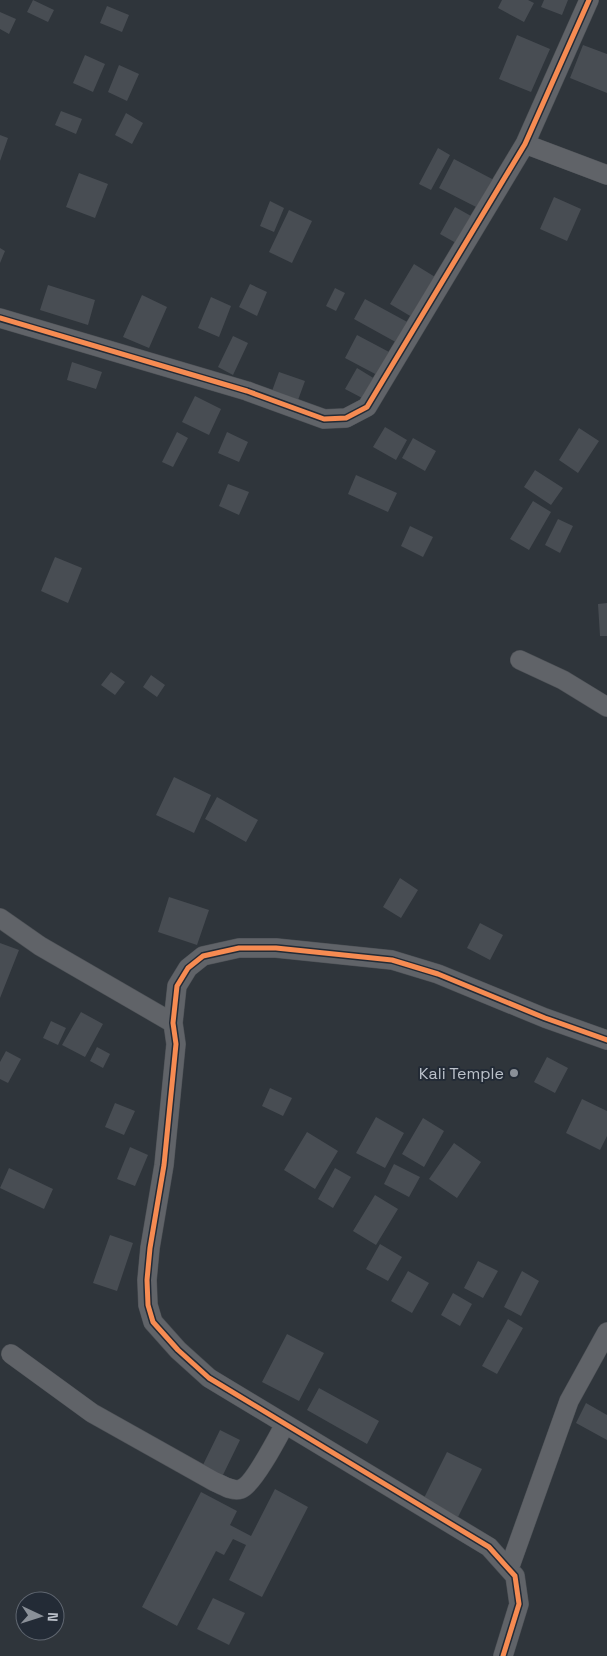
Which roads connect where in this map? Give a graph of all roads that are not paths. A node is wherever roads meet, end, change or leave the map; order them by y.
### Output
1 (589, 0) edge
2 (524, 144) junction
3 (607, 175) edge
4 (0, 318) edge
5 (520, 660) dead end
6 (607, 707) edge
7 (0, 918) edge
8 (173, 1023) junction
9 (607, 1040) edge
10 (607, 1332) edge
11 (11, 1354) dead end
12 (285, 1424) junction
13 (509, 1569) junction
14 (503, 1656) edge

1 - 2 street
2 - 3 street
2 - 4 street
5 - 6 street
7 - 8 street
8 - 9 street
8 - 12 street
10 - 13 street
11 - 12 street
12 - 13 street
13 - 14 street

